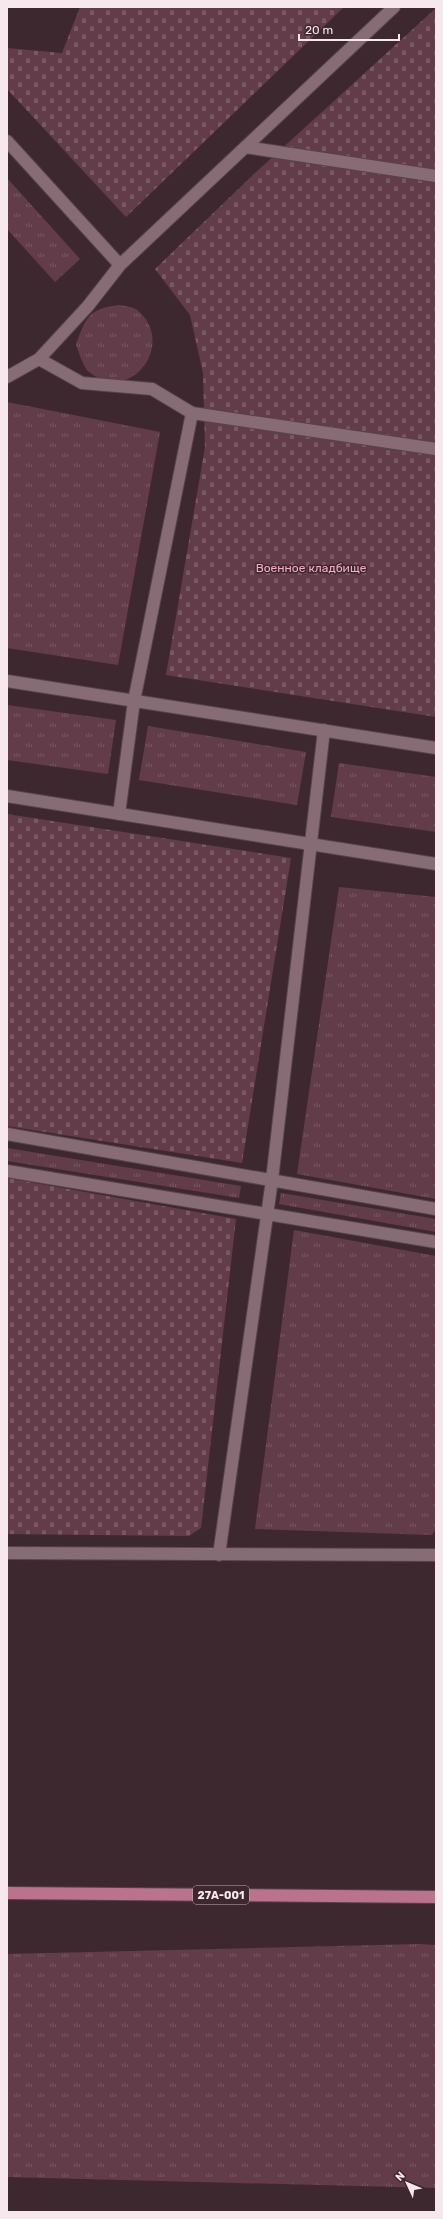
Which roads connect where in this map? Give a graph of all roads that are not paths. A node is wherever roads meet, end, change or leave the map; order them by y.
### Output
1 (394, 7) edge
2 (7, 141) edge
3 (245, 147) junction
4 (436, 176) edge
5 (120, 266) junction
6 (39, 359) junction
7 (7, 377) edge
8 (192, 413) junction
9 (436, 450) edge
10 (7, 681) edge
11 (134, 701) junction
12 (324, 730) junction
13 (436, 748) edge
14 (7, 796) edge
15 (120, 814) junction
16 (310, 844) junction
17 (436, 864) edge
18 (7, 1134) edge
19 (7, 1171) edge
20 (272, 1180) junction
21 (436, 1209) edge
22 (267, 1213) junction
23 (436, 1242) edge
24 (7, 1553) edge
25 (219, 1555) junction
26 (436, 1556) edge
27 (7, 1893) edge
28 (436, 1897) edge

1 - 3 lane
2 - 5 lane
3 - 4 lane
3 - 5 lane
5 - 6 lane
6 - 7 lane
6 - 8 lane
8 - 9 lane
8 - 11 lane
10 - 11 lane
11 - 12 lane
11 - 15 lane
12 - 13 lane
12 - 16 lane
14 - 15 lane
15 - 16 lane
16 - 17 lane
16 - 20 lane
18 - 20 lane
19 - 22 lane
20 - 21 lane
20 - 22 lane
22 - 23 lane
22 - 25 lane
24 - 25 lane
25 - 26 lane
27 - 28 main road, 27А-001

